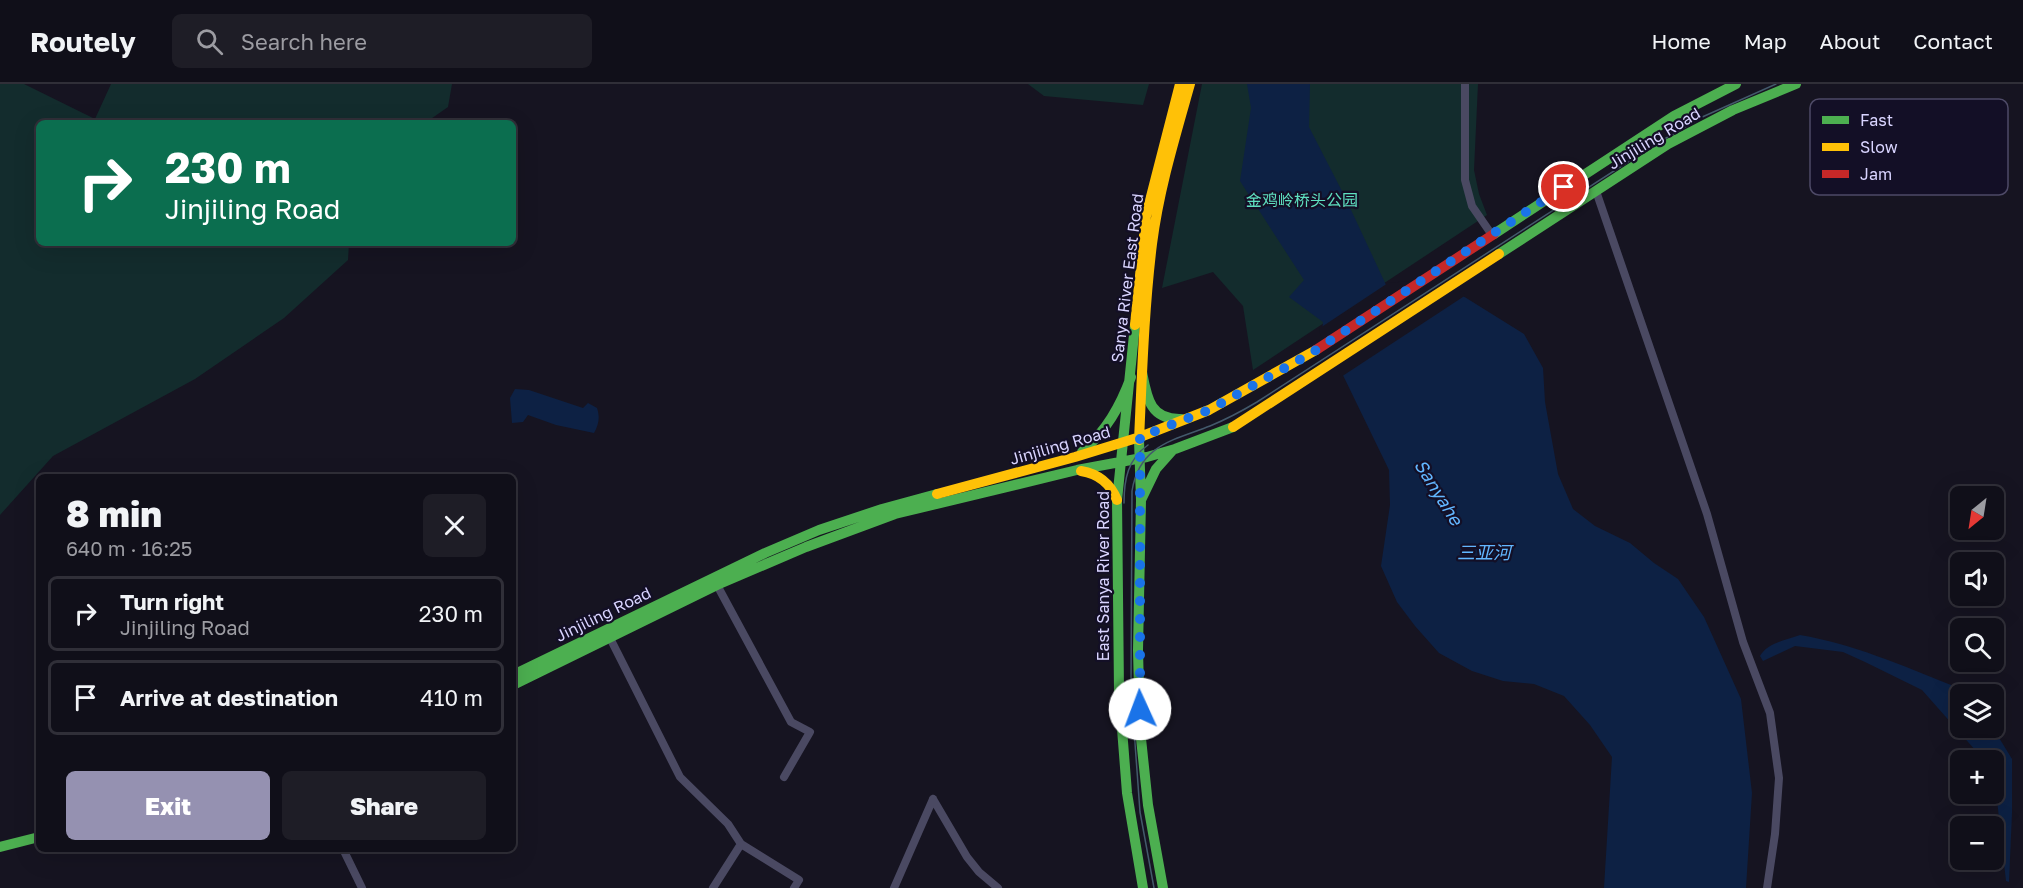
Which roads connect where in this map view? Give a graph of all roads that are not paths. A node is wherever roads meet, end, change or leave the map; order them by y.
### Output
1 (1180, 84) edge
2 (1190, 84) edge
3 (1465, 84) edge
4 (1736, 84) edge
5 (1796, 84) edge
6 (1596, 191) junction
7 (1492, 235) junction
8 (1142, 372) junction
9 (1131, 377) junction
10 (1189, 418) junction
11 (1140, 437) junction
12 (1122, 443) junction
13 (1175, 449) junction
14 (1076, 457) junction
15 (1140, 459) junction
16 (1120, 462) junction
17 (1077, 470) junction
18 (1117, 500) junction
19 (1141, 500) junction
20 (717, 585) junction
21 (610, 638) junction
22 (516, 674) edge
23 (516, 684) edge
24 (784, 777) dead end
25 (36, 838) edge
26 (741, 844) junction
27 (36, 845) edge
28 (0, 847) edge
29 (344, 852) edge
30 (0, 854) edge
31 (362, 888) edge
32 (713, 888) edge
33 (794, 888) edge
34 (894, 888) edge
35 (998, 888) edge
36 (1143, 888) edge
37 (1163, 888) edge
38 (1767, 888) edge

1 - 9 main road, Sanya River East Road
2 - 8 main road, Sanya River East Road
3 - 7 street
4 - 7 main road, Jinjiling Road
5 - 6 main road, Jinjiling Road
6 - 13 main road, Jinjiling Road
6 - 38 street
7 - 10 main road, Jinjiling Road
8 - 10 main road
8 - 11 main road, Sanya River East Road
9 - 12 main road, Sanya River East Road
9 - 14 main road
10 - 11 main road, Jinjiling Road
11 - 12 main road, Jinjiling Road
11 - 15 main road
12 - 14 main road, Jinjiling Road
12 - 16 main road, East Sanya River Road
13 - 15 main road, Jinjiling Road
13 - 19 main road
14 - 22 main road, Jinjiling Road
15 - 16 main road, Jinjiling Road
15 - 19 main road
16 - 17 main road, Jinjiling Road
16 - 18 main road, East Sanya River Road
17 - 18 main road
17 - 20 main road, Jinjiling Road
18 - 36 main road, East Sanya River Road
19 - 37 main road
20 - 21 main road, Jinjiling Road
20 - 24 street
21 - 23 main road, Jinjiling Road
21 - 26 street
25 - 28 main road
26 - 32 street
26 - 33 street
27 - 30 main road
29 - 31 street
34 - 35 street

